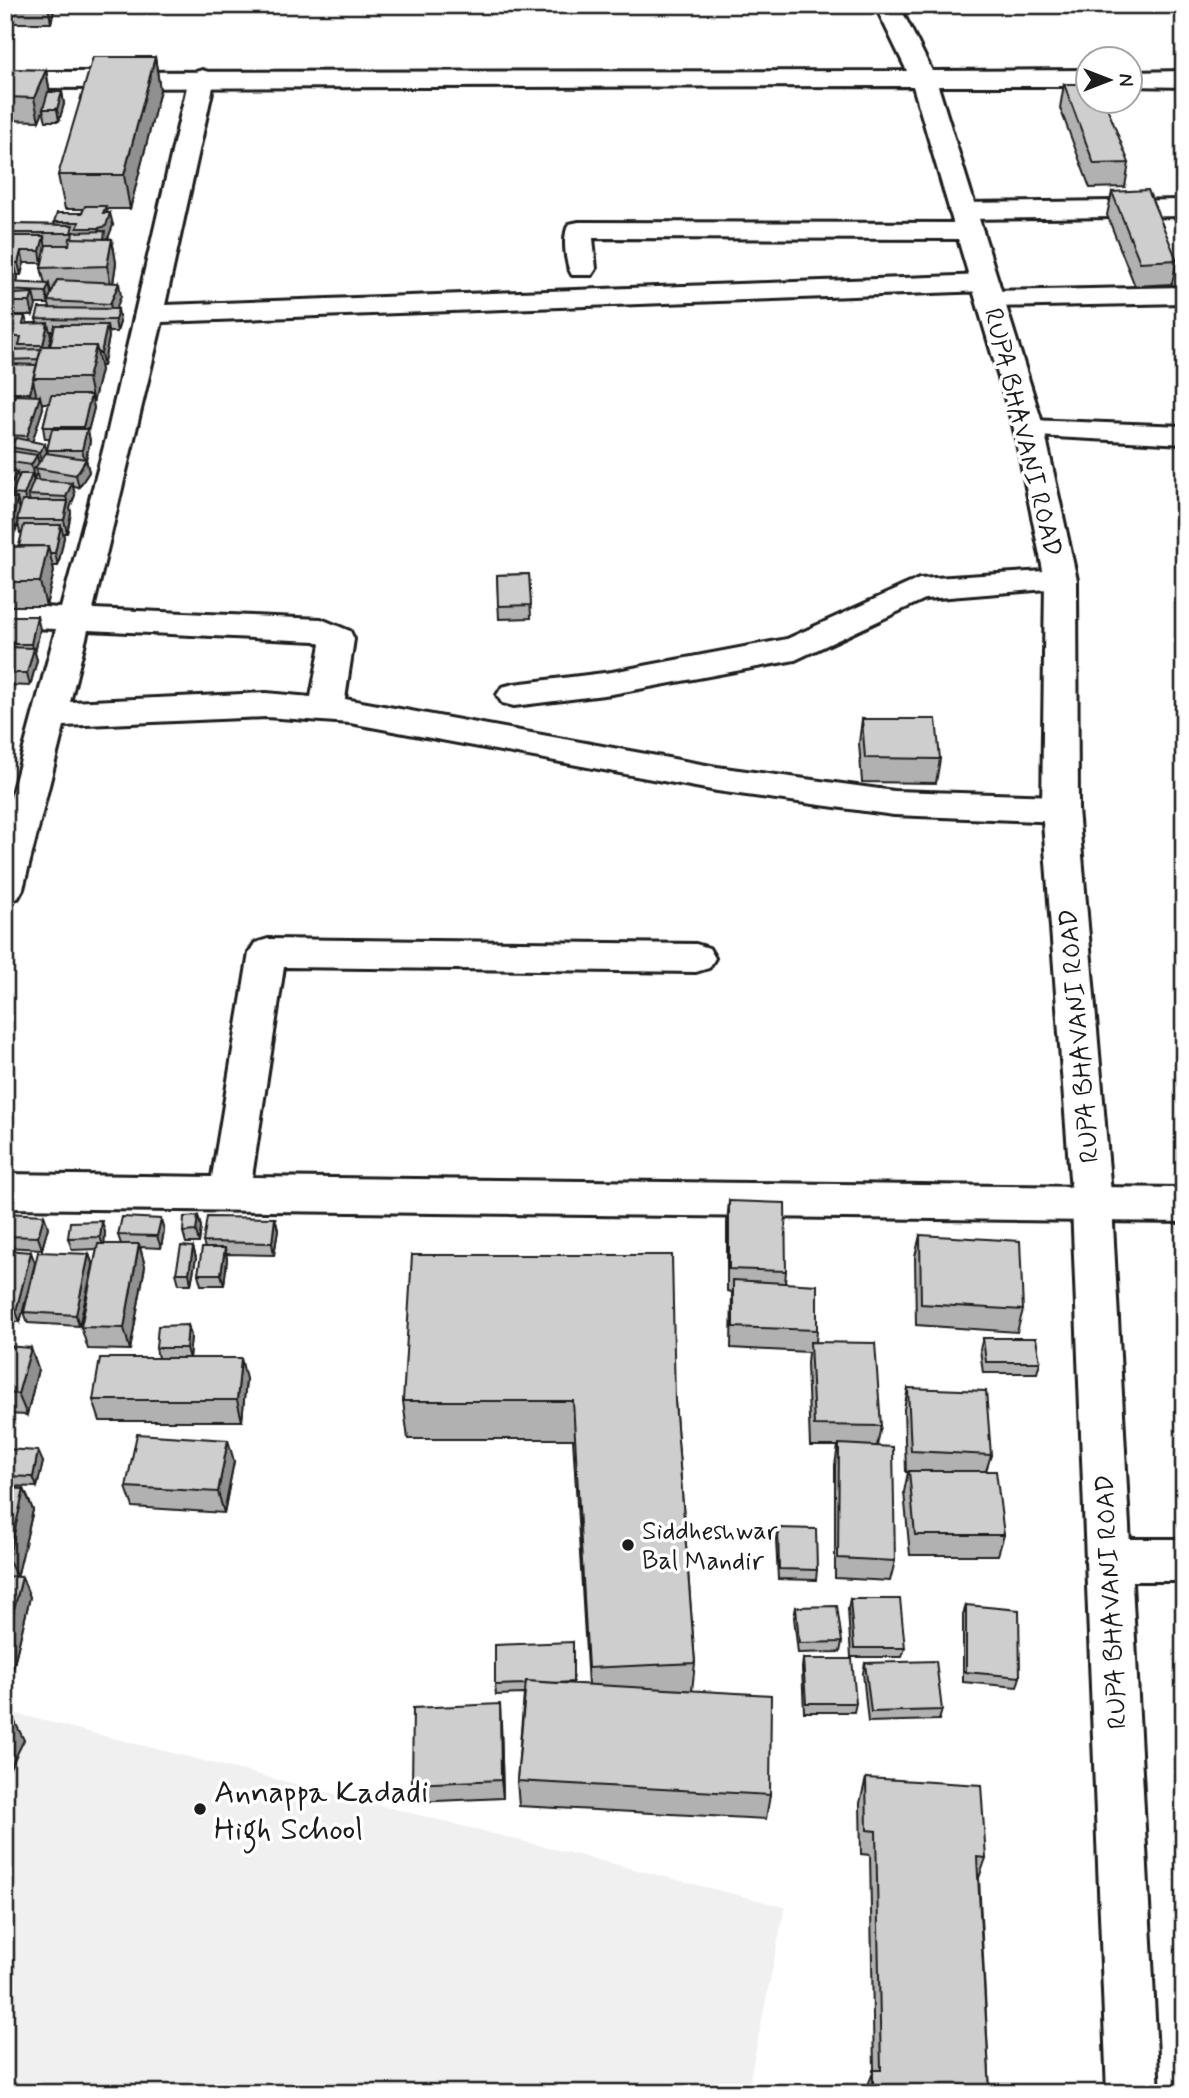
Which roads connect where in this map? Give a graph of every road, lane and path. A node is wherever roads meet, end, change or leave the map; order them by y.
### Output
1 (887, 5) edge
2 (923, 77) junction
3 (202, 78) junction
4 (1074, 78) edge
5 (1144, 79) edge
6 (1184, 79) edge
7 (5, 80) edge
8 (1184, 208) edge
9 (966, 221) junction
10 (582, 269) dead end
11 (988, 291) junction
12 (1184, 295) edge
13 (149, 314) junction
14 (1029, 429) junction
15 (1184, 435) edge
16 (1061, 580) junction
17 (5, 617) edge
18 (74, 620) junction
19 (514, 695) dead end
20 (326, 709) junction
21 (50, 715) junction
22 (1060, 808) junction
23 (5, 889) edge
24 (696, 958) dead end
25 (5, 1191) edge
26 (229, 1194) junction
27 (1092, 1205) junction
28 (1184, 1205) edge
29 (1108, 1560) junction
30 (1184, 1560) edge
31 (1133, 2093) edge

1 - 2 street, RUPA BHAVANI ROAD
2 - 3 street
2 - 4 street
2 - 9 street, RUPA BHAVANI ROAD
3 - 7 street
3 - 13 street
5 - 6 street
8 - 9 street
9 - 10 street
9 - 11 street, RUPA BHAVANI ROAD
11 - 12 street
11 - 13 street
11 - 14 street, RUPA BHAVANI ROAD
13 - 18 street
14 - 15 street
14 - 16 street, RUPA BHAVANI ROAD
16 - 19 street
16 - 22 street, RUPA BHAVANI ROAD
17 - 18 street
18 - 20 street
18 - 21 street
20 - 21 street
20 - 22 street
21 - 23 street
22 - 27 street, RUPA BHAVANI ROAD
24 - 26 street
25 - 26 street
26 - 27 street
27 - 28 street
27 - 29 street, RUPA BHAVANI ROAD
29 - 30 street
29 - 31 street, RUPA BHAVANI ROAD

